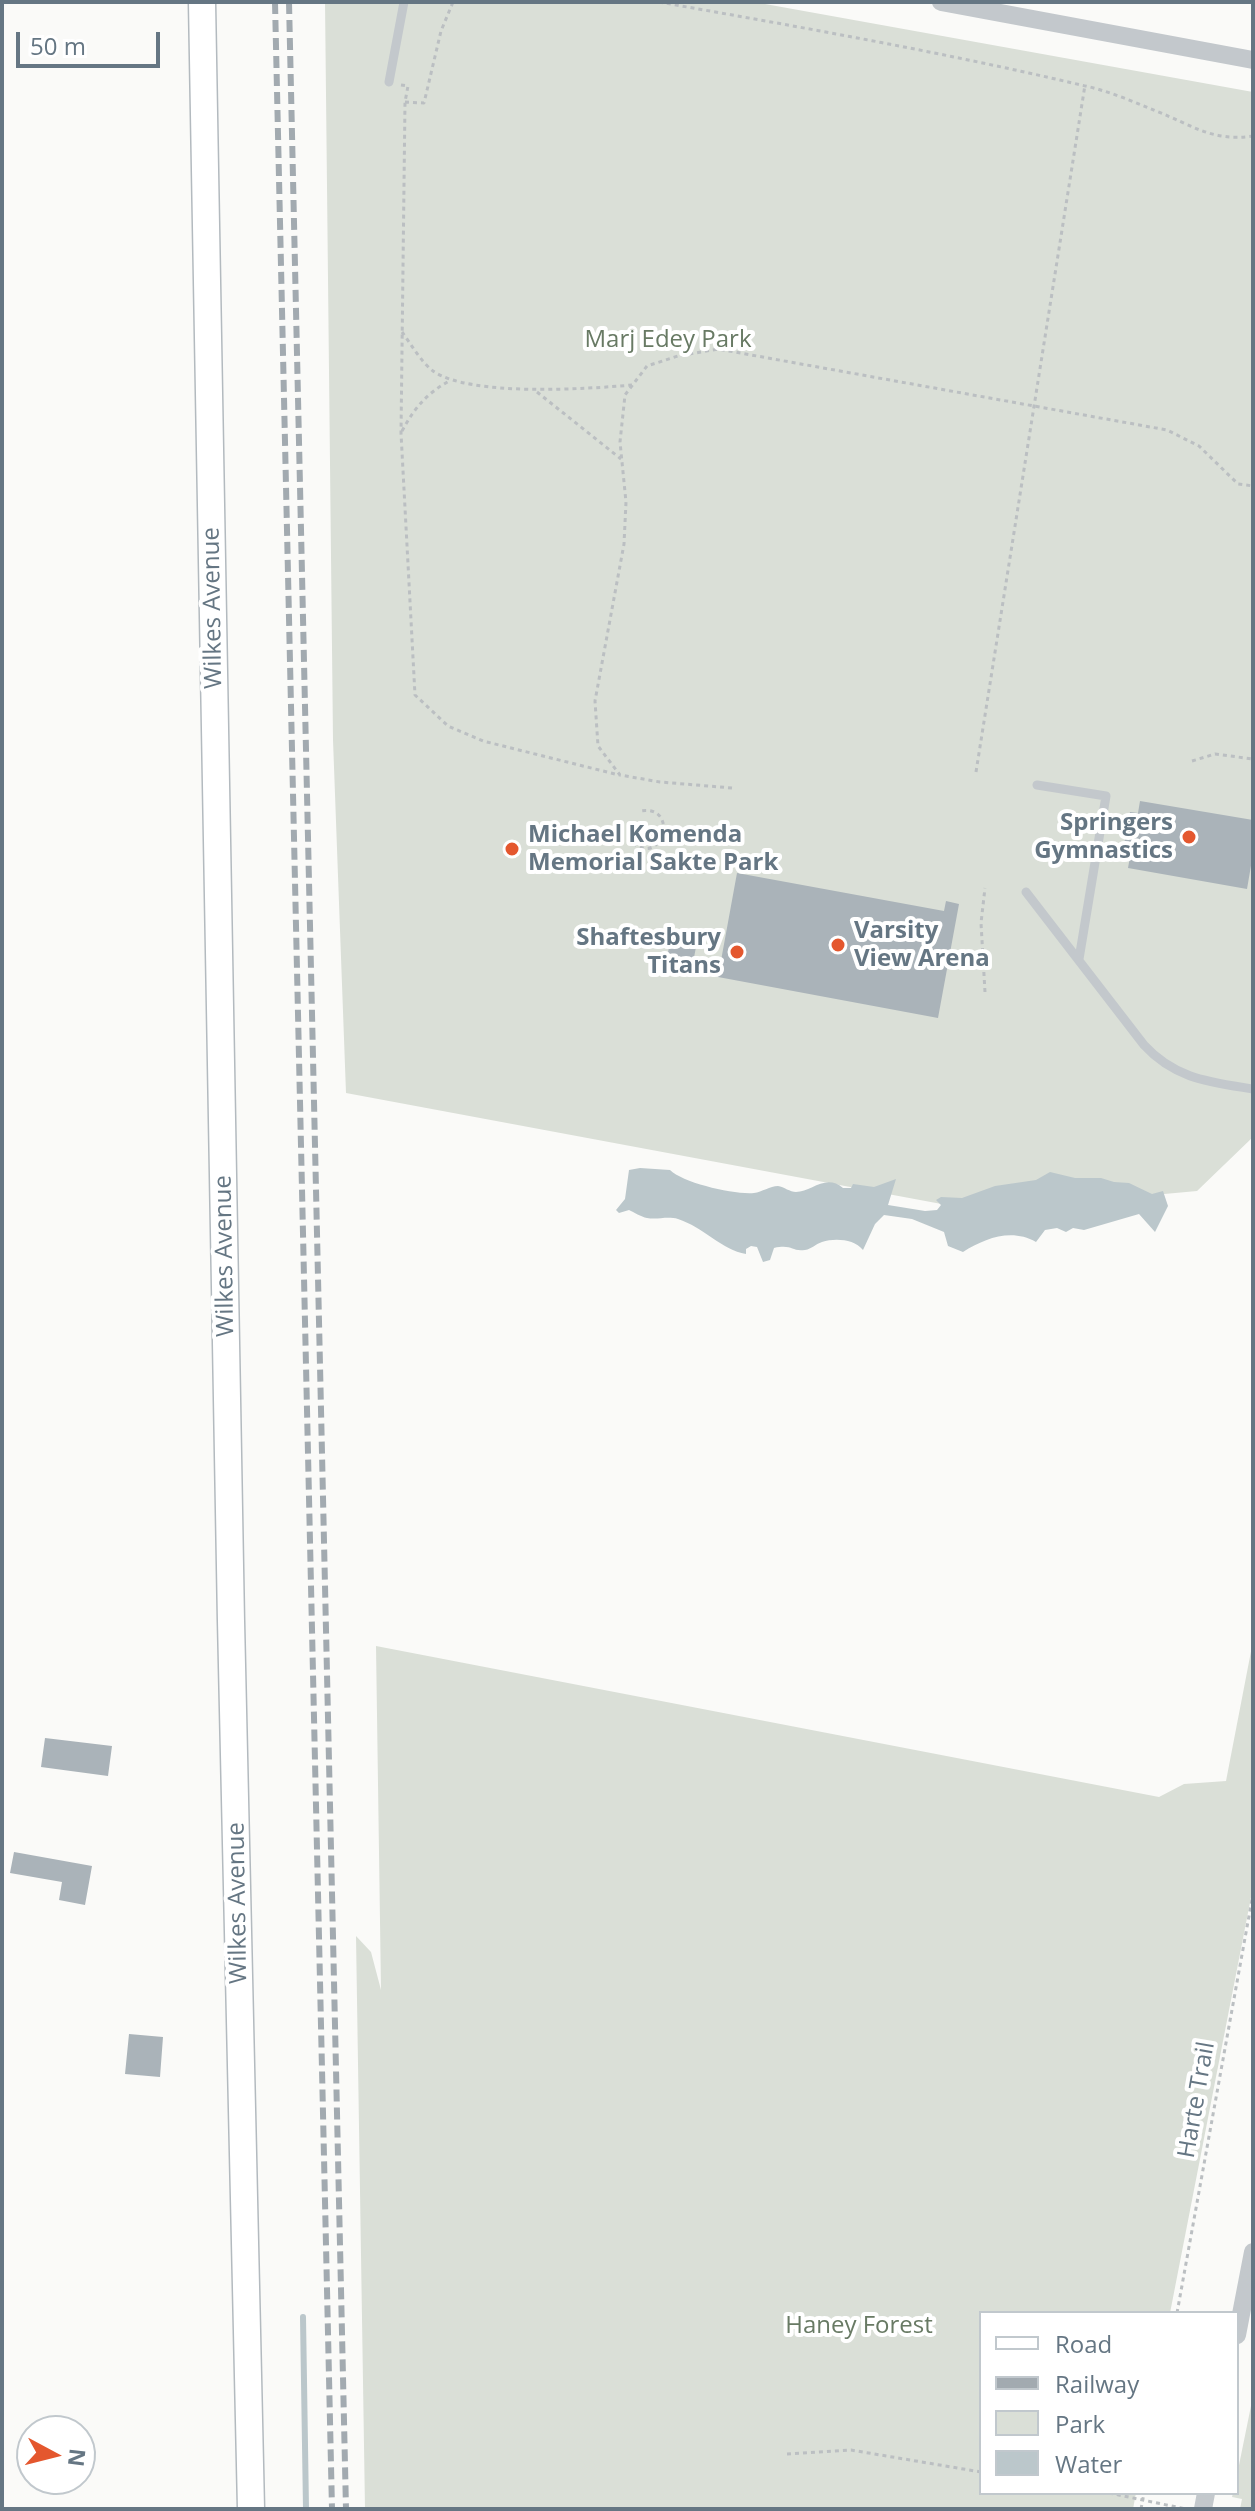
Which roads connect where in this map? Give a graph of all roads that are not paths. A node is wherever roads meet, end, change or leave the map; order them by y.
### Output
1 (202, 2) edge
2 (404, 2) edge
3 (941, 2) edge
4 (1253, 60) edge
5 (389, 82) road end
6 (1037, 785) dead end
7 (1026, 892) dead end
8 (1079, 959) junction
9 (1253, 1089) edge
10 (1253, 2252) edge
11 (1239, 2325) edge
12 (251, 2509) edge

1 - 12 main road, Wilkes Avenue
2 - 5 lane
3 - 4 street
6 - 8 lane
7 - 8 lane
8 - 9 lane
10 - 11 street

